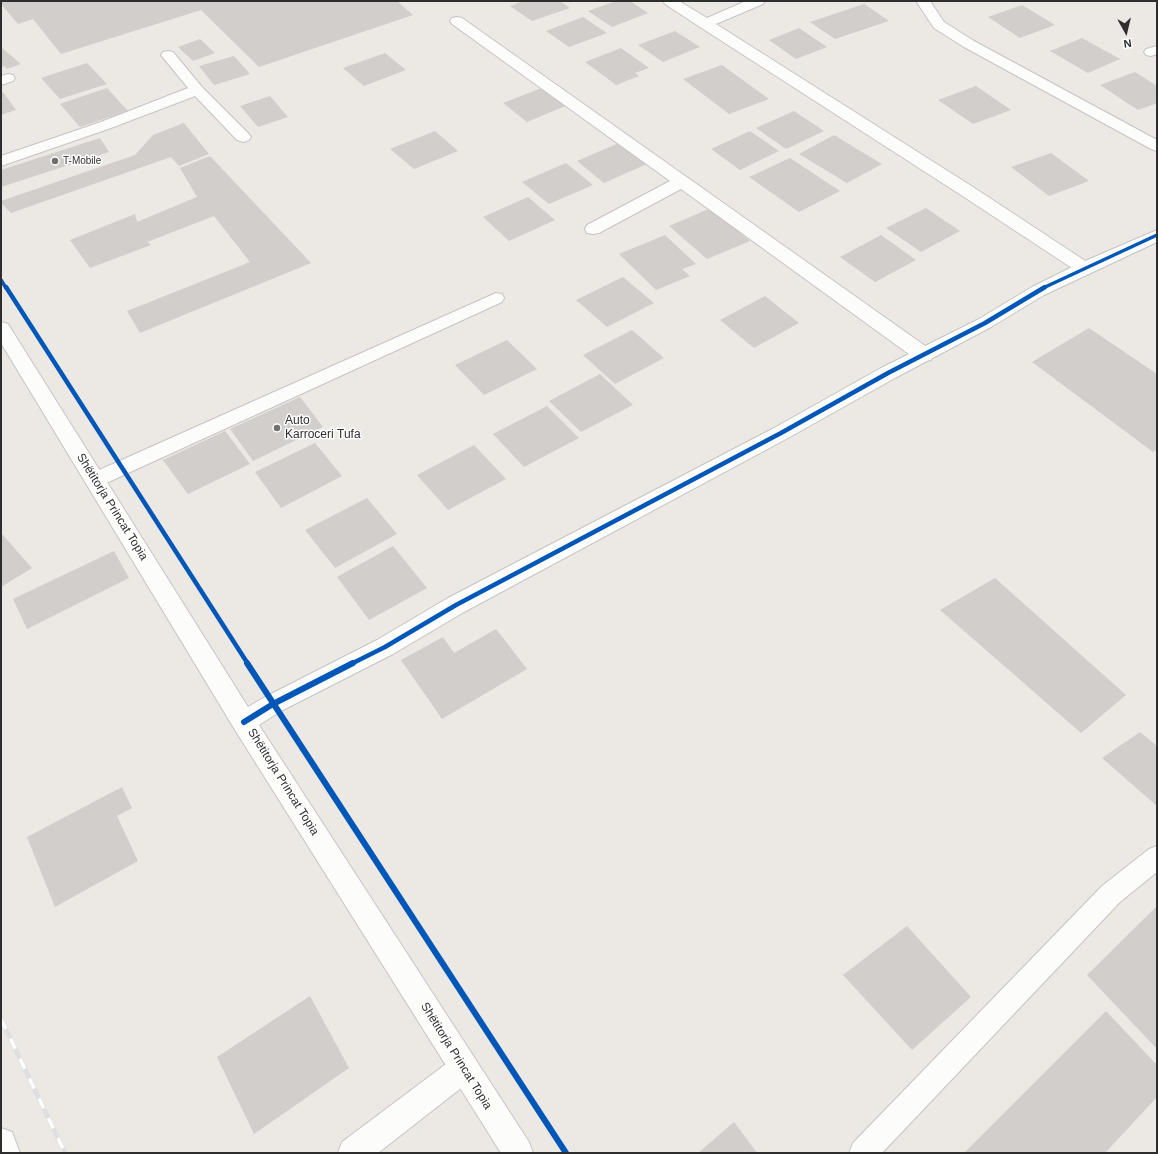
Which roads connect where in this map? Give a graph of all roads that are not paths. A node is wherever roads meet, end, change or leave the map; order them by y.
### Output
1 (670, 1) edge
2 (758, 1) edge
3 (923, 1) edge
4 (457, 21) dead end
5 (705, 24) junction
6 (168, 55) dead end
7 (197, 90) junction
8 (243, 137) dead end
9 (1157, 146) edge
10 (1, 161) edge
11 (681, 182) junction
12 (593, 229) dead end
13 (1157, 235) edge
14 (1084, 268) junction
15 (496, 298) dead end
16 (1, 328) edge
17 (924, 354) junction
18 (95, 480) junction
19 (244, 722) junction
20 (1157, 857) edge
21 (464, 1068) junction
22 (1, 1143) edge
23 (5, 1153) edge
24 (353, 1153) edge
25 (518, 1153) edge
26 (863, 1153) edge

1 - 5 street
2 - 5 street
3 - 9 street
4 - 11 street
5 - 14 street
6 - 7 street
7 - 8 street
7 - 10 street
11 - 12 street
11 - 17 street
13 - 14 street
14 - 17 street
15 - 18 lane
16 - 18 street, Shëtitorja Princat Topia
17 - 19 street
18 - 19 street, Shëtitorja Princat Topia
19 - 21 street, Shëtitorja Princat Topia
20 - 26 lane
21 - 24 street
21 - 25 street, Shëtitorja Princat Topia
22 - 23 street

